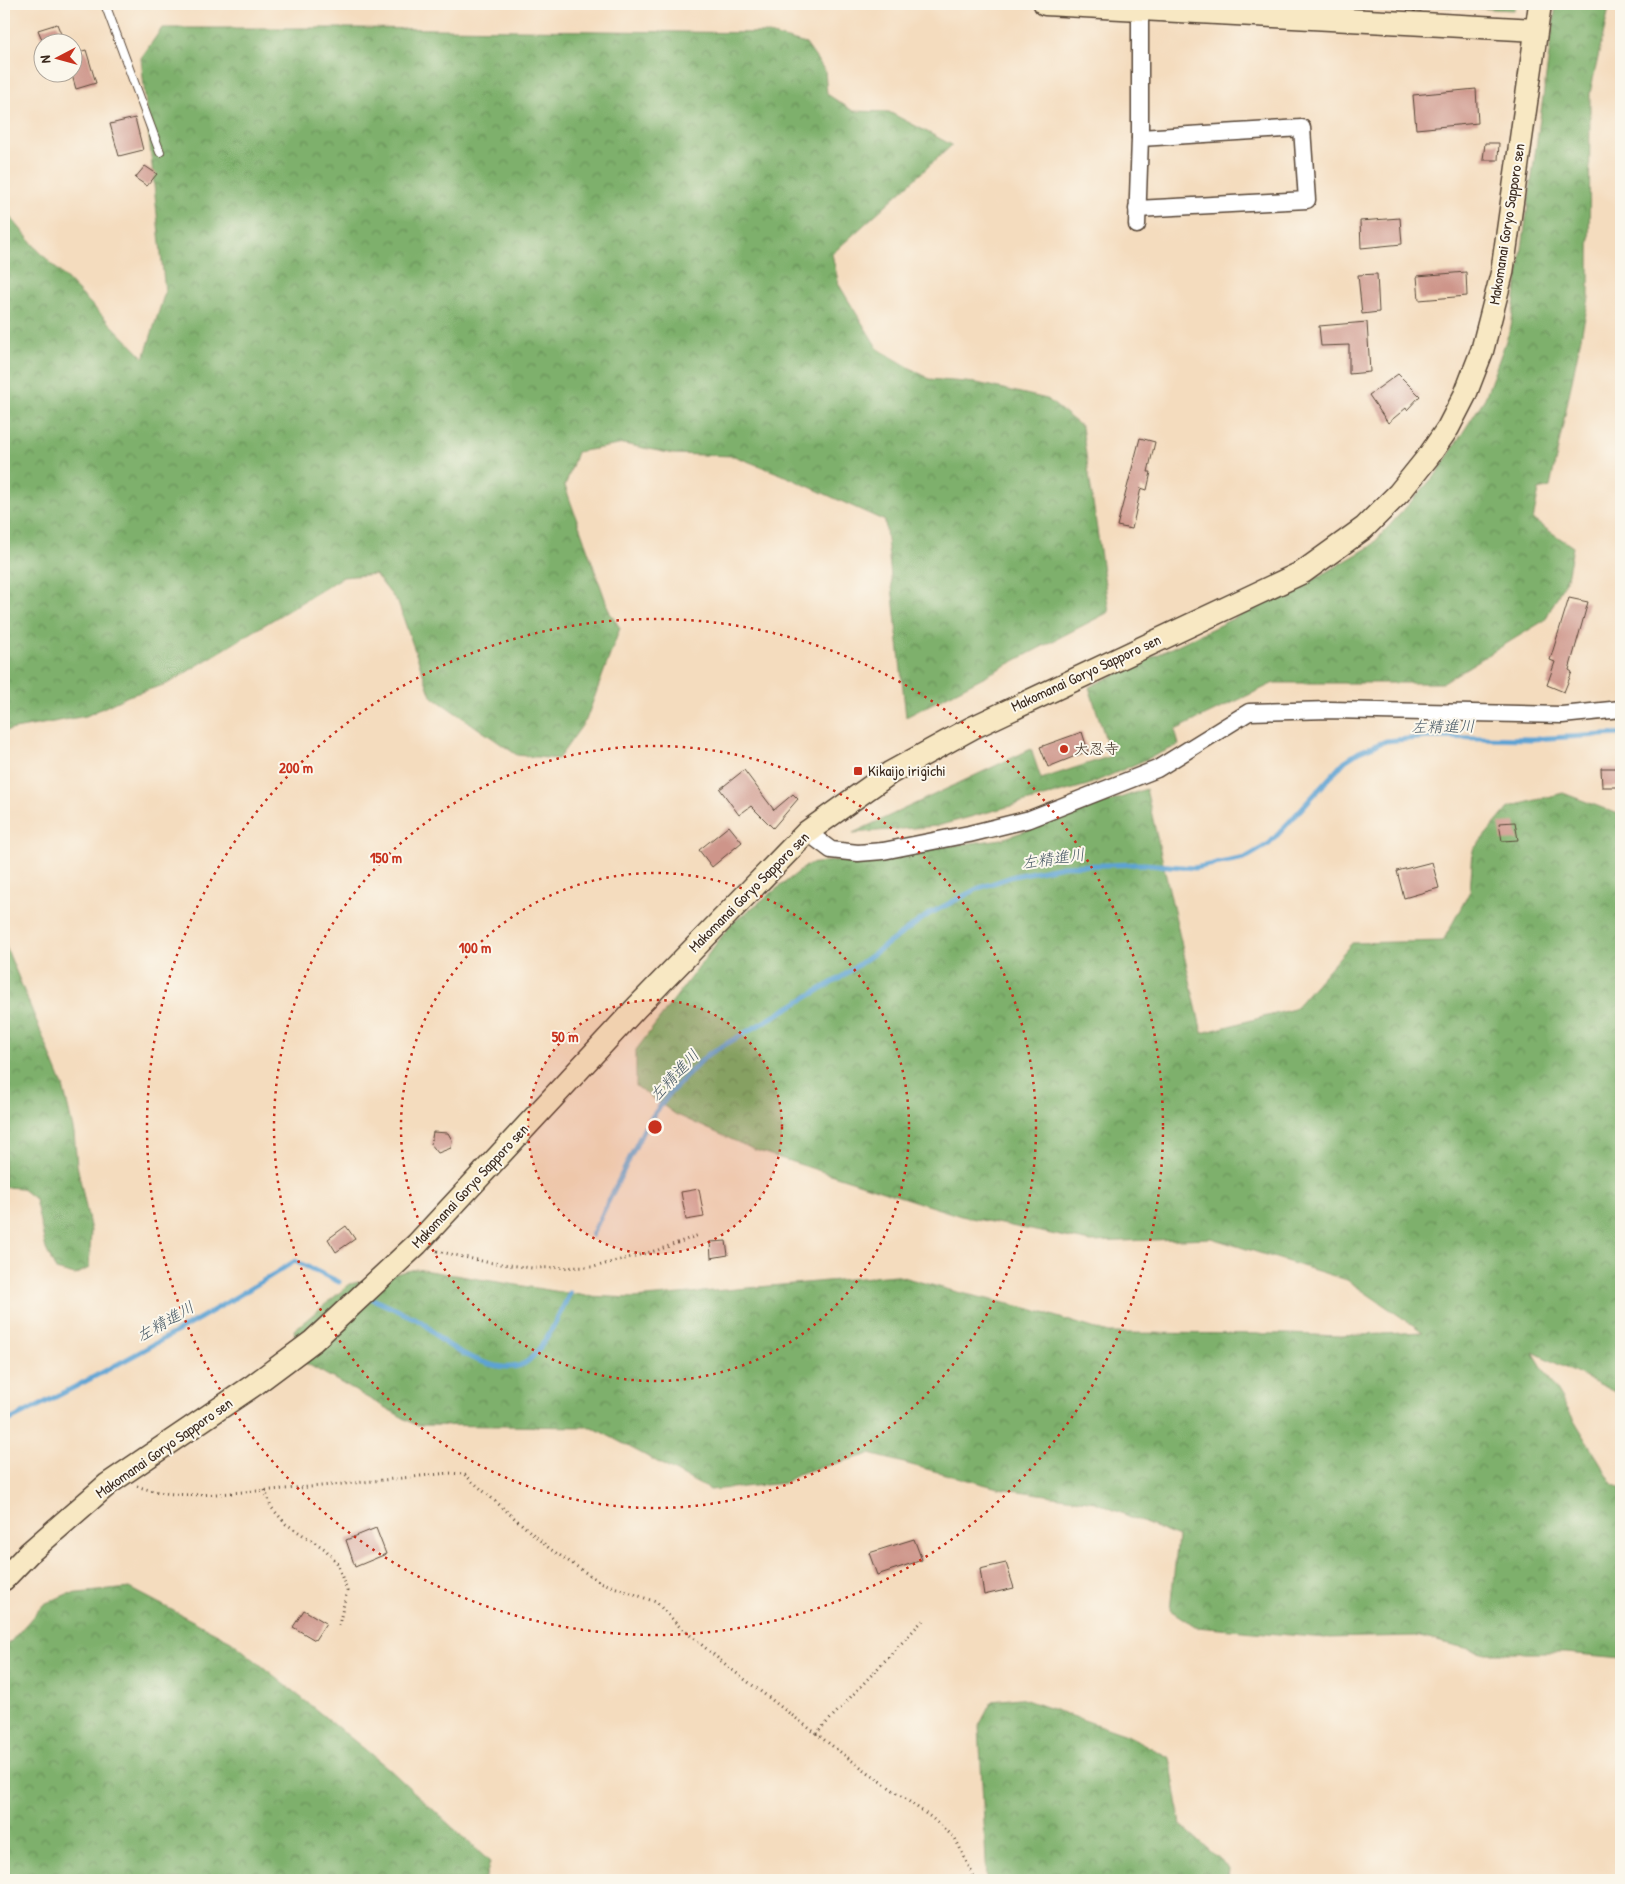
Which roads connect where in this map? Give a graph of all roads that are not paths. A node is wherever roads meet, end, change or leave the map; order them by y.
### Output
1 (105, 4) edge
2 (1045, 4) edge
3 (1540, 4) edge
4 (1140, 9) junction
5 (1536, 30) junction
6 (1140, 138) junction
7 (160, 152) dead end
8 (1621, 709) edge
9 (807, 832) junction
10 (4, 1579) edge

1 - 7 lane
2 - 4 main road
3 - 5 main road, Makomanai Goryo Sapporo sen
4 - 5 main road
4 - 6 street
5 - 9 main road, Makomanai Goryo Sapporo sen
6 - 6 street
8 - 9 street
9 - 10 main road, Makomanai Goryo Sapporo sen

